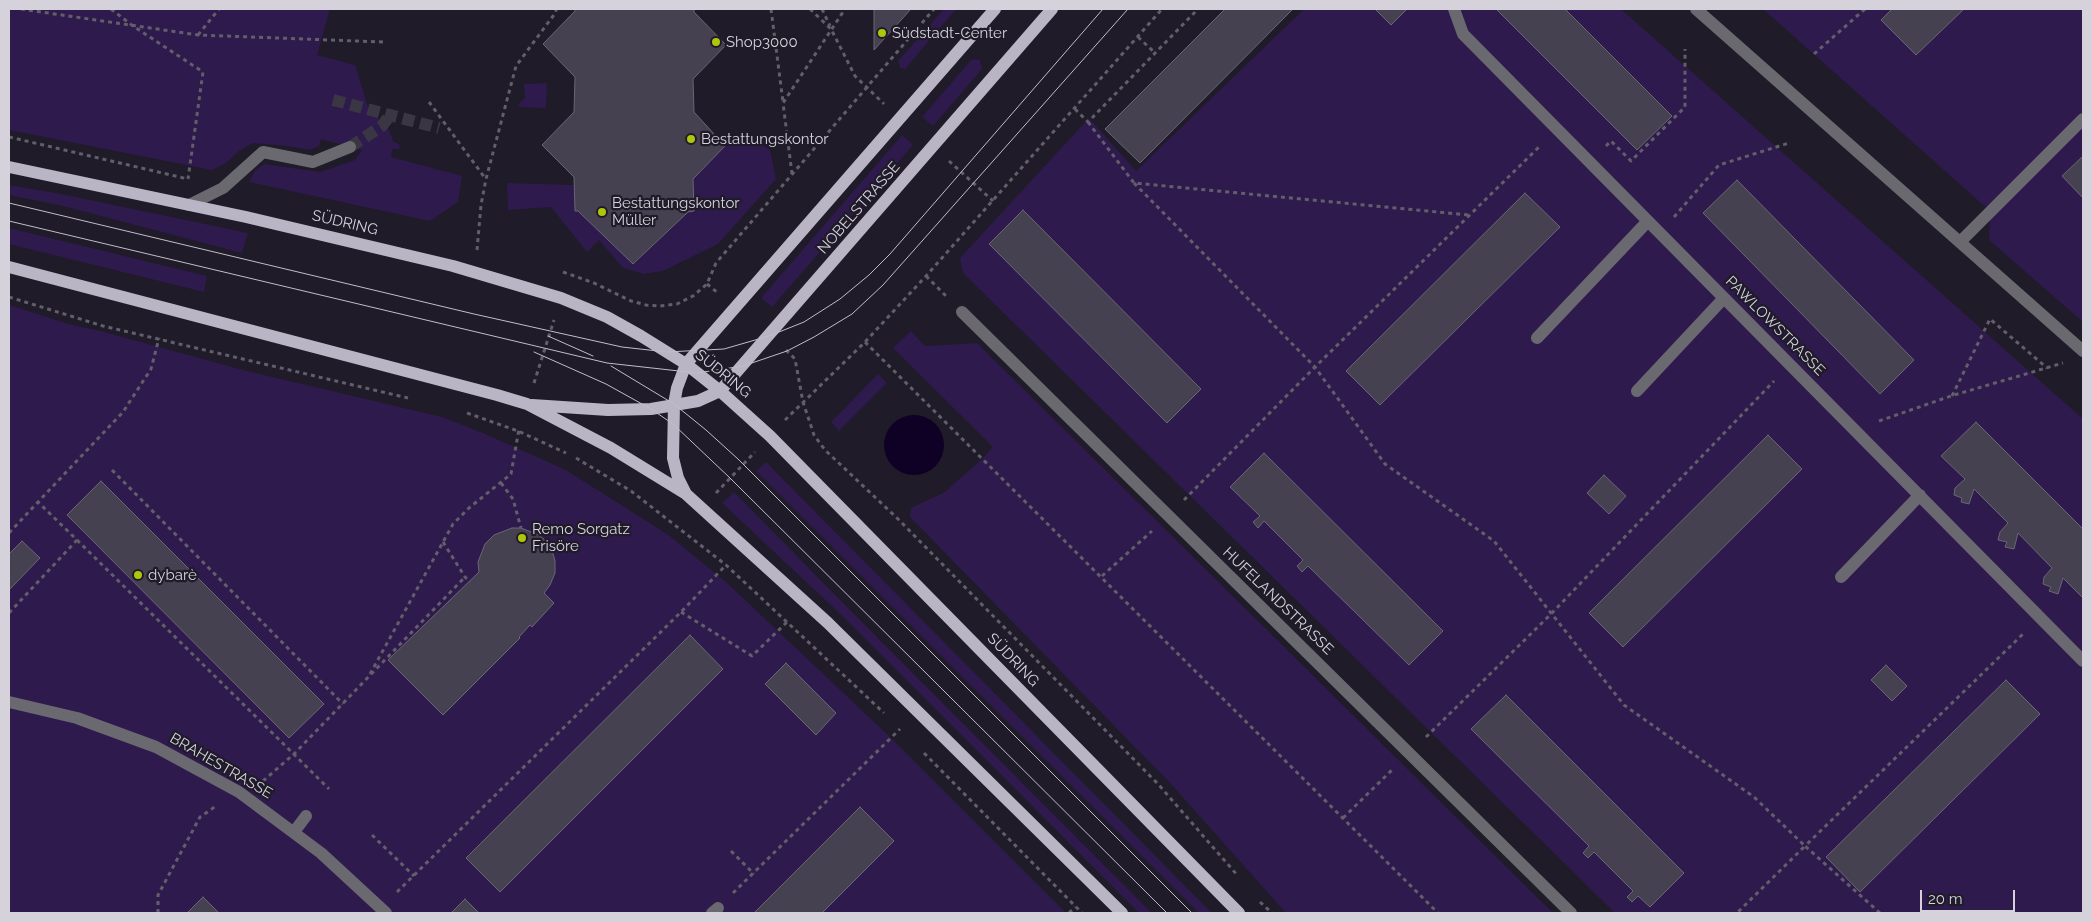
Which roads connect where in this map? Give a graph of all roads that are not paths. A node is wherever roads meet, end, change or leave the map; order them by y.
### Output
1 (995, 9) edge
2 (1052, 9) edge
3 (1454, 9) edge
4 (1696, 9) edge
5 (2083, 119) edge
6 (350, 147) tunnel mouth
7 (9, 168) edge
8 (189, 205) junction
9 (1648, 221) junction
10 (1961, 241) junction
11 (9, 267) edge
12 (1724, 298) junction
13 (962, 312) road end
14 (1537, 338) dead end
15 (2083, 351) edge
16 (686, 364) junction
17 (720, 391) junction
18 (1637, 391) dead end
19 (527, 404) junction
20 (674, 404) junction
21 (686, 494) junction
22 (1920, 495) junction
23 (1841, 577) dead end
24 (2083, 661) edge
25 (9, 702) edge
26 (306, 816) dead end
27 (294, 832) junction
28 (383, 911) edge
29 (1122, 913) edge
30 (1240, 913) edge
31 (1571, 913) edge

1 - 16 main road, NOBELSTRASSE
2 - 17 main road, NOBELSTRASSE
3 - 9 street, PAWLOWSTRASSE
4 - 10 street
5 - 10 street
6 - 8 street
7 - 8 main road, SÜDRING
8 - 16 main road, SÜDRING
9 - 12 street, PAWLOWSTRASSE
9 - 14 street
10 - 15 street
11 - 19 main road
12 - 18 street
12 - 22 street, PAWLOWSTRASSE
13 - 31 street, HUFELANDSTRASSE
16 - 17 main road, SÜDRING
16 - 20 main road, NOBELSTRASSE
17 - 20 main road, NOBELSTRASSE
17 - 30 main road, SÜDRING
19 - 20 main road, NOBELSTRASSE
19 - 21 main road
20 - 21 main road, NOBELSTRASSE
21 - 29 main road
22 - 23 street
22 - 24 street, PAWLOWSTRASSE
25 - 27 street, BRAHESTRASSE
26 - 27 street
27 - 28 street, BRAHESTRASSE

